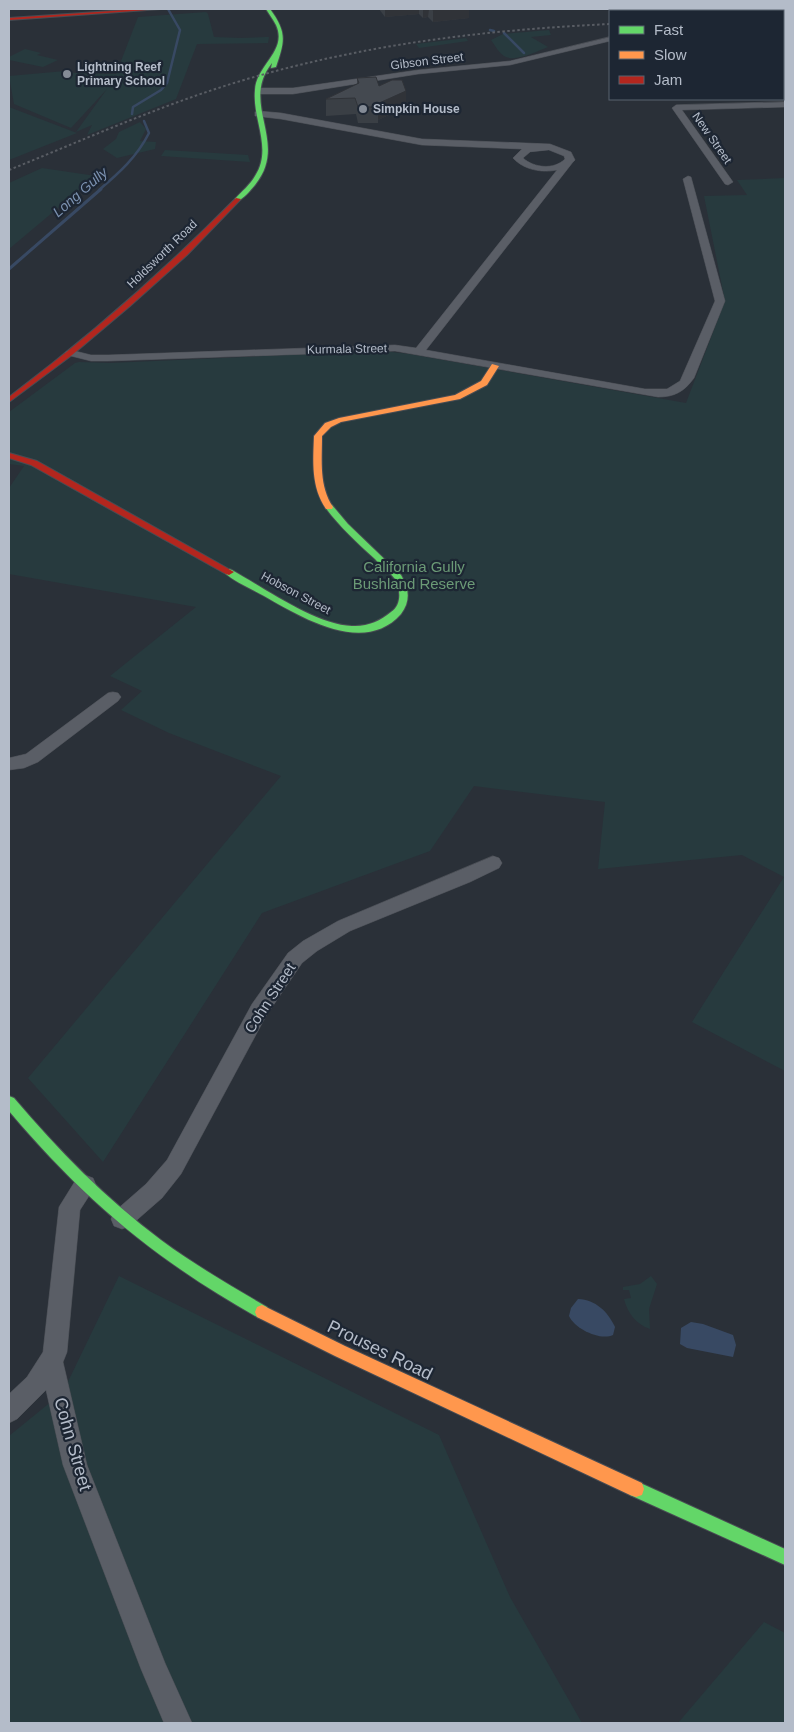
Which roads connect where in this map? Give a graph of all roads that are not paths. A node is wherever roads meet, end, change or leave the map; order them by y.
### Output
1 (158, 9) edge
2 (167, 9) edge
3 (268, 9) edge
4 (9, 19) edge
5 (609, 39) edge
6 (259, 91) junction
7 (785, 104) edge
8 (258, 114) junction
9 (476, 146) junction
10 (541, 147) junction
11 (524, 163) junction
12 (566, 165) junction
13 (688, 179) dead end
14 (728, 182) dead end
15 (546, 192) junction
16 (420, 352) junction
17 (71, 353) junction
18 (495, 366) junction
19 (9, 400) edge
20 (9, 455) edge
21 (113, 697) dead end
22 (9, 764) edge
23 (493, 863) dead end
24 (9, 1102) edge
25 (85, 1185) junction
26 (122, 1219) junction
27 (51, 1362) junction
28 (9, 1411) edge
29 (785, 1557) edge
30 (178, 1723) edge

1 - 2 main road
1 - 4 main road
3 - 6 main road, Holdsworth Road
5 - 6 street, Gibson Street
6 - 8 main road, Holdsworth Road
7 - 14 street, New Street
8 - 9 street
8 - 17 main road, Holdsworth Road
9 - 10 street
9 - 11 street
10 - 11 street
10 - 12 street
11 - 12 street
11 - 15 street
12 - 15 street
13 - 18 street, Kurmala Street
15 - 16 street
16 - 17 street, Kurmala Street
16 - 18 street, Kurmala Street
17 - 19 main road, Holdsworth Road
18 - 20 main road, Hobson Street
21 - 22 street
23 - 26 street, Cohn Street
24 - 25 main road, Prouses Road
25 - 26 main road, Prouses Road
25 - 27 street, Cohn Street
26 - 29 main road, Prouses Road
27 - 28 street
27 - 30 street, Cohn Street

